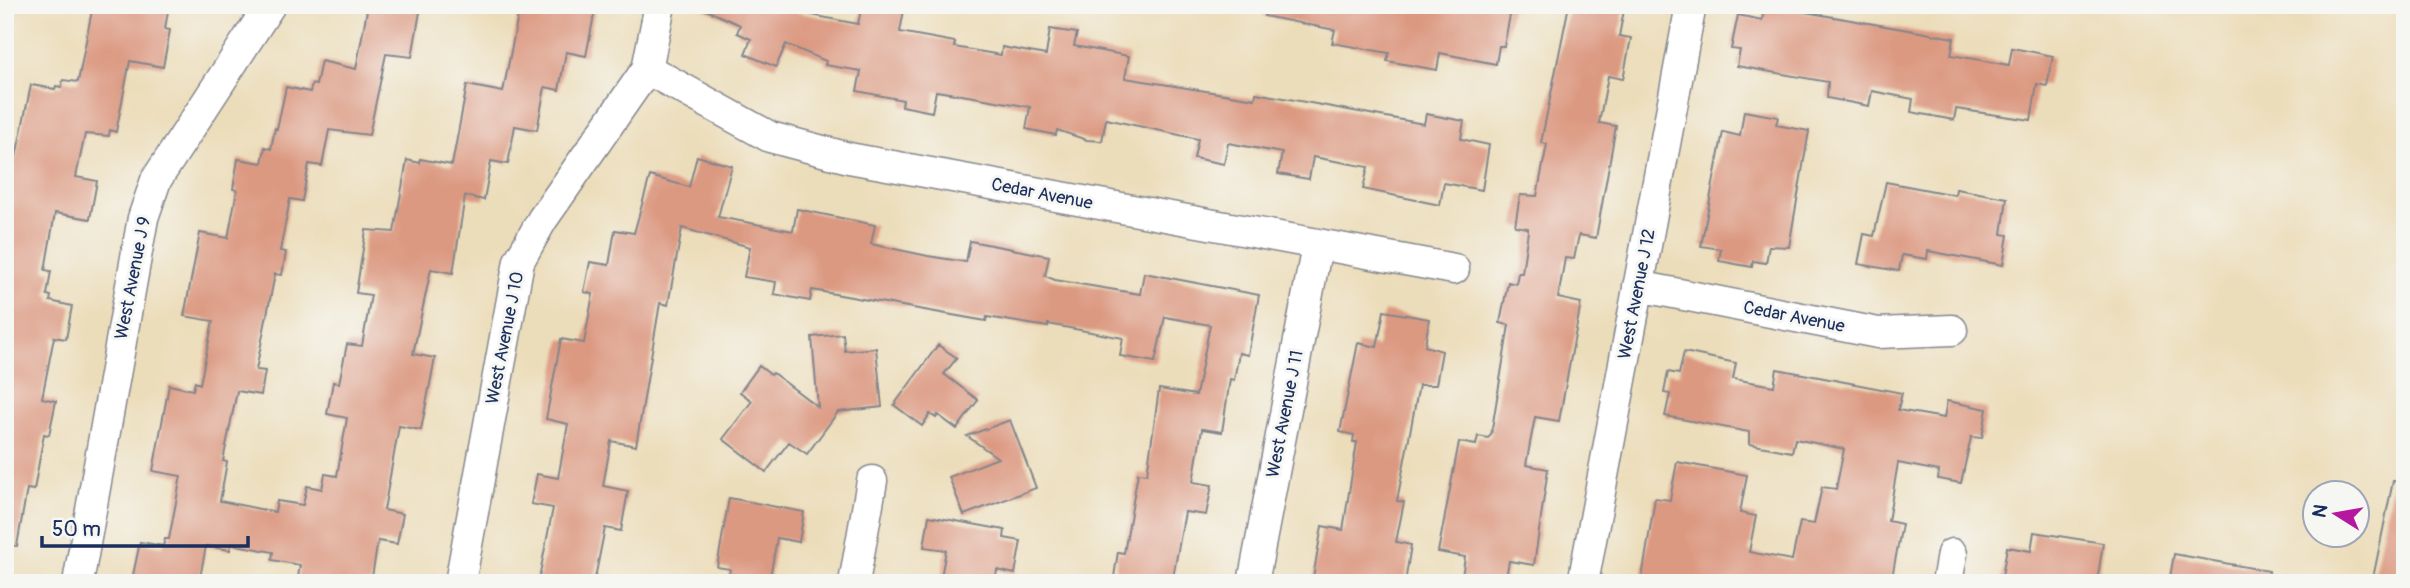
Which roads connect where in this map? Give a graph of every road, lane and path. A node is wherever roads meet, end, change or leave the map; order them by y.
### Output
1 (270, 5) edge
2 (660, 5) edge
3 (1690, 5) edge
4 (647, 69) junction
5 (1317, 246) junction
6 (1454, 269) dead end
7 (1638, 286) junction
8 (1952, 330) dead end
9 (872, 481) dead end
10 (78, 583) edge
11 (460, 583) edge
12 (854, 583) edge
13 (1253, 583) edge
14 (1583, 583) edge

1 - 10 street, West Avenue J 9
2 - 4 street, West Avenue J 10
3 - 7 street, West Avenue J 12
4 - 5 street, Cedar Avenue
4 - 11 street, West Avenue J 10
5 - 6 street, Cedar Avenue
5 - 13 street, West Avenue J 11
7 - 8 street, Cedar Avenue
7 - 14 street, West Avenue J 12
9 - 12 street

